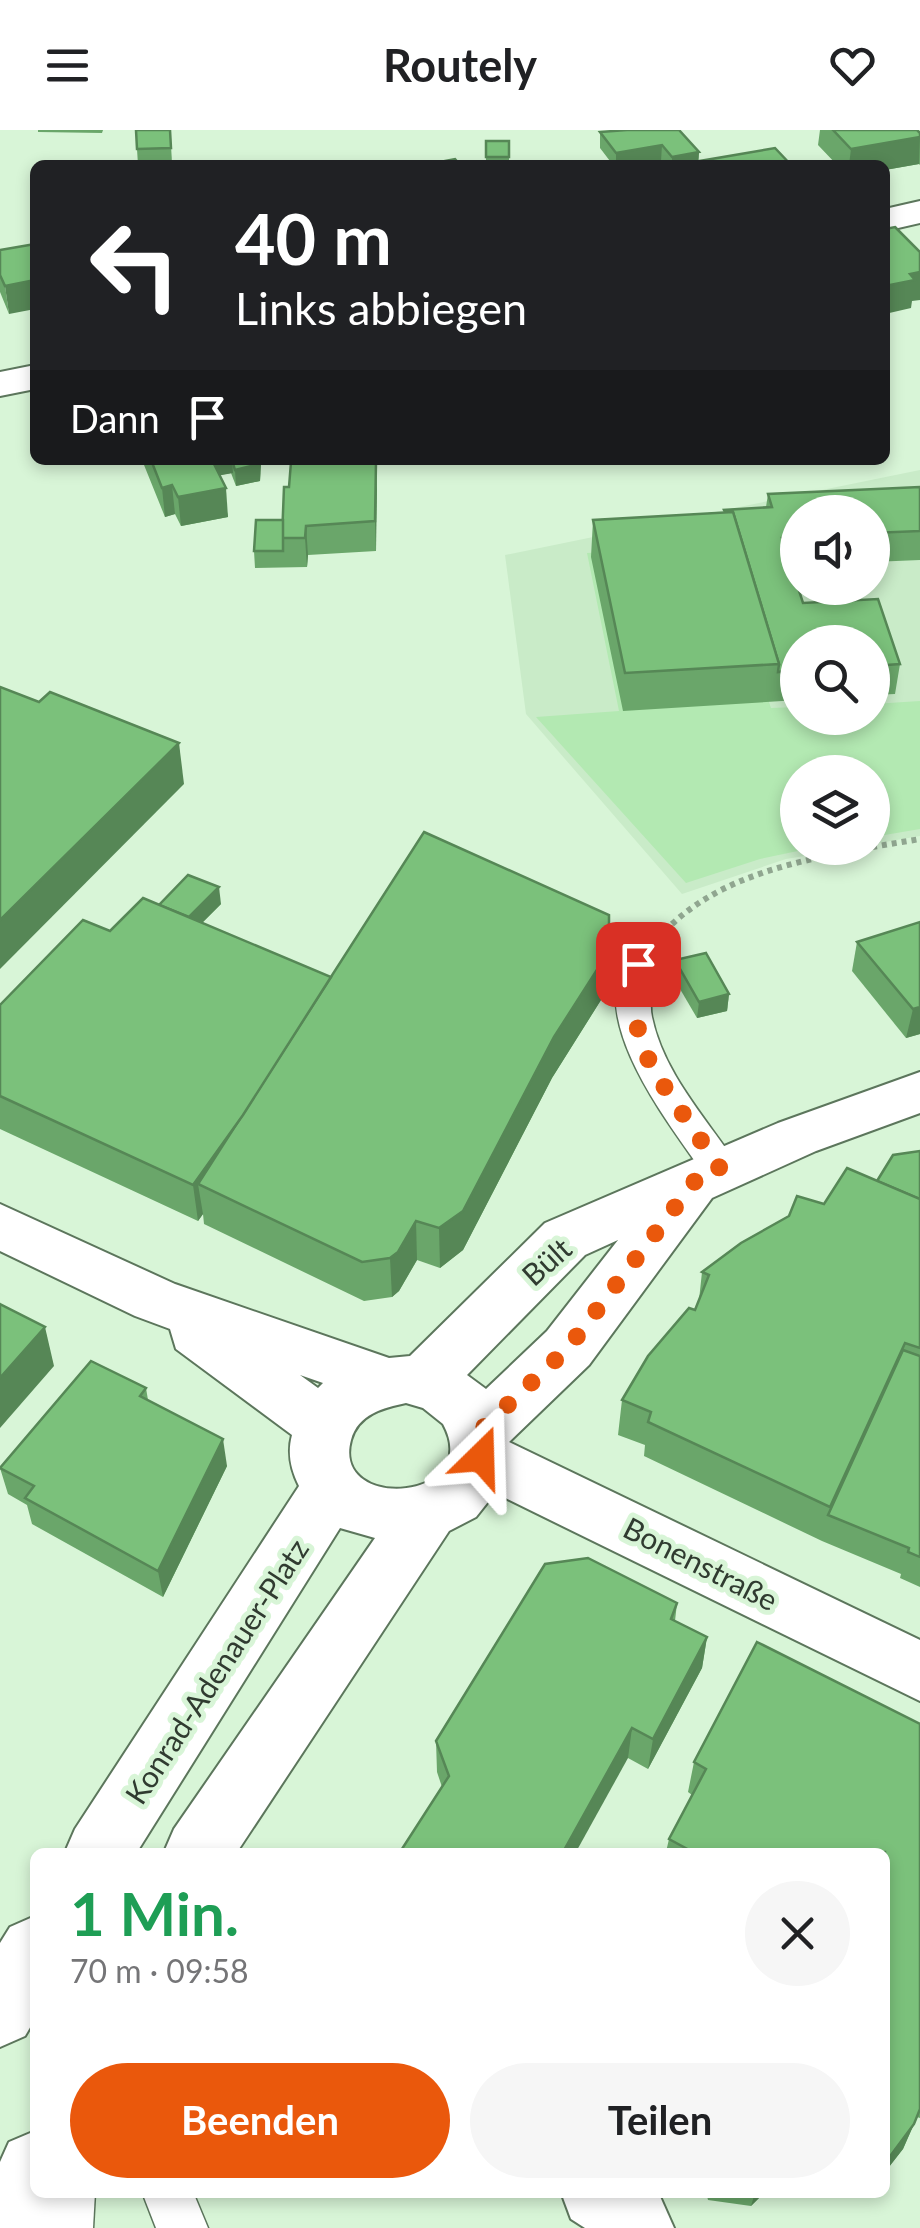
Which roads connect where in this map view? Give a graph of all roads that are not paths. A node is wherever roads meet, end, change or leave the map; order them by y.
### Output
1 (920, 212) edge
2 (890, 219) edge
3 (30, 378) edge
4 (0, 384) edge
5 (638, 964) road end
6 (920, 1092) edge
7 (708, 1175) junction
8 (0, 1226) edge
9 (154, 1300) junction
10 (403, 1380) junction
11 (323, 1425) junction
12 (480, 1445) junction
13 (332, 1488) junction
14 (428, 1512) junction
15 (920, 1672) edge
16 (102, 1848) edge
17 (201, 1848) edge
18 (30, 2186) edge
19 (69, 2198) edge
20 (169, 2198) edge
21 (607, 2198) edge
22 (18, 2228) edge
23 (67, 2228) edge
24 (182, 2228) edge
25 (636, 2228) edge

1 - 2 street
3 - 4 street
5 - 7 lane
6 - 7 street, Bült
7 - 10 street, Bült
7 - 12 street
8 - 9 street
9 - 10 street
9 - 11 street
10 - 11 street
10 - 12 street
11 - 13 street
12 - 14 street
12 - 15 street, Bonenstraße
13 - 14 street
13 - 16 street, Konrad-Adenauer-Platz
14 - 17 street
18 - 22 street
19 - 23 lane
20 - 24 lane
21 - 25 street

